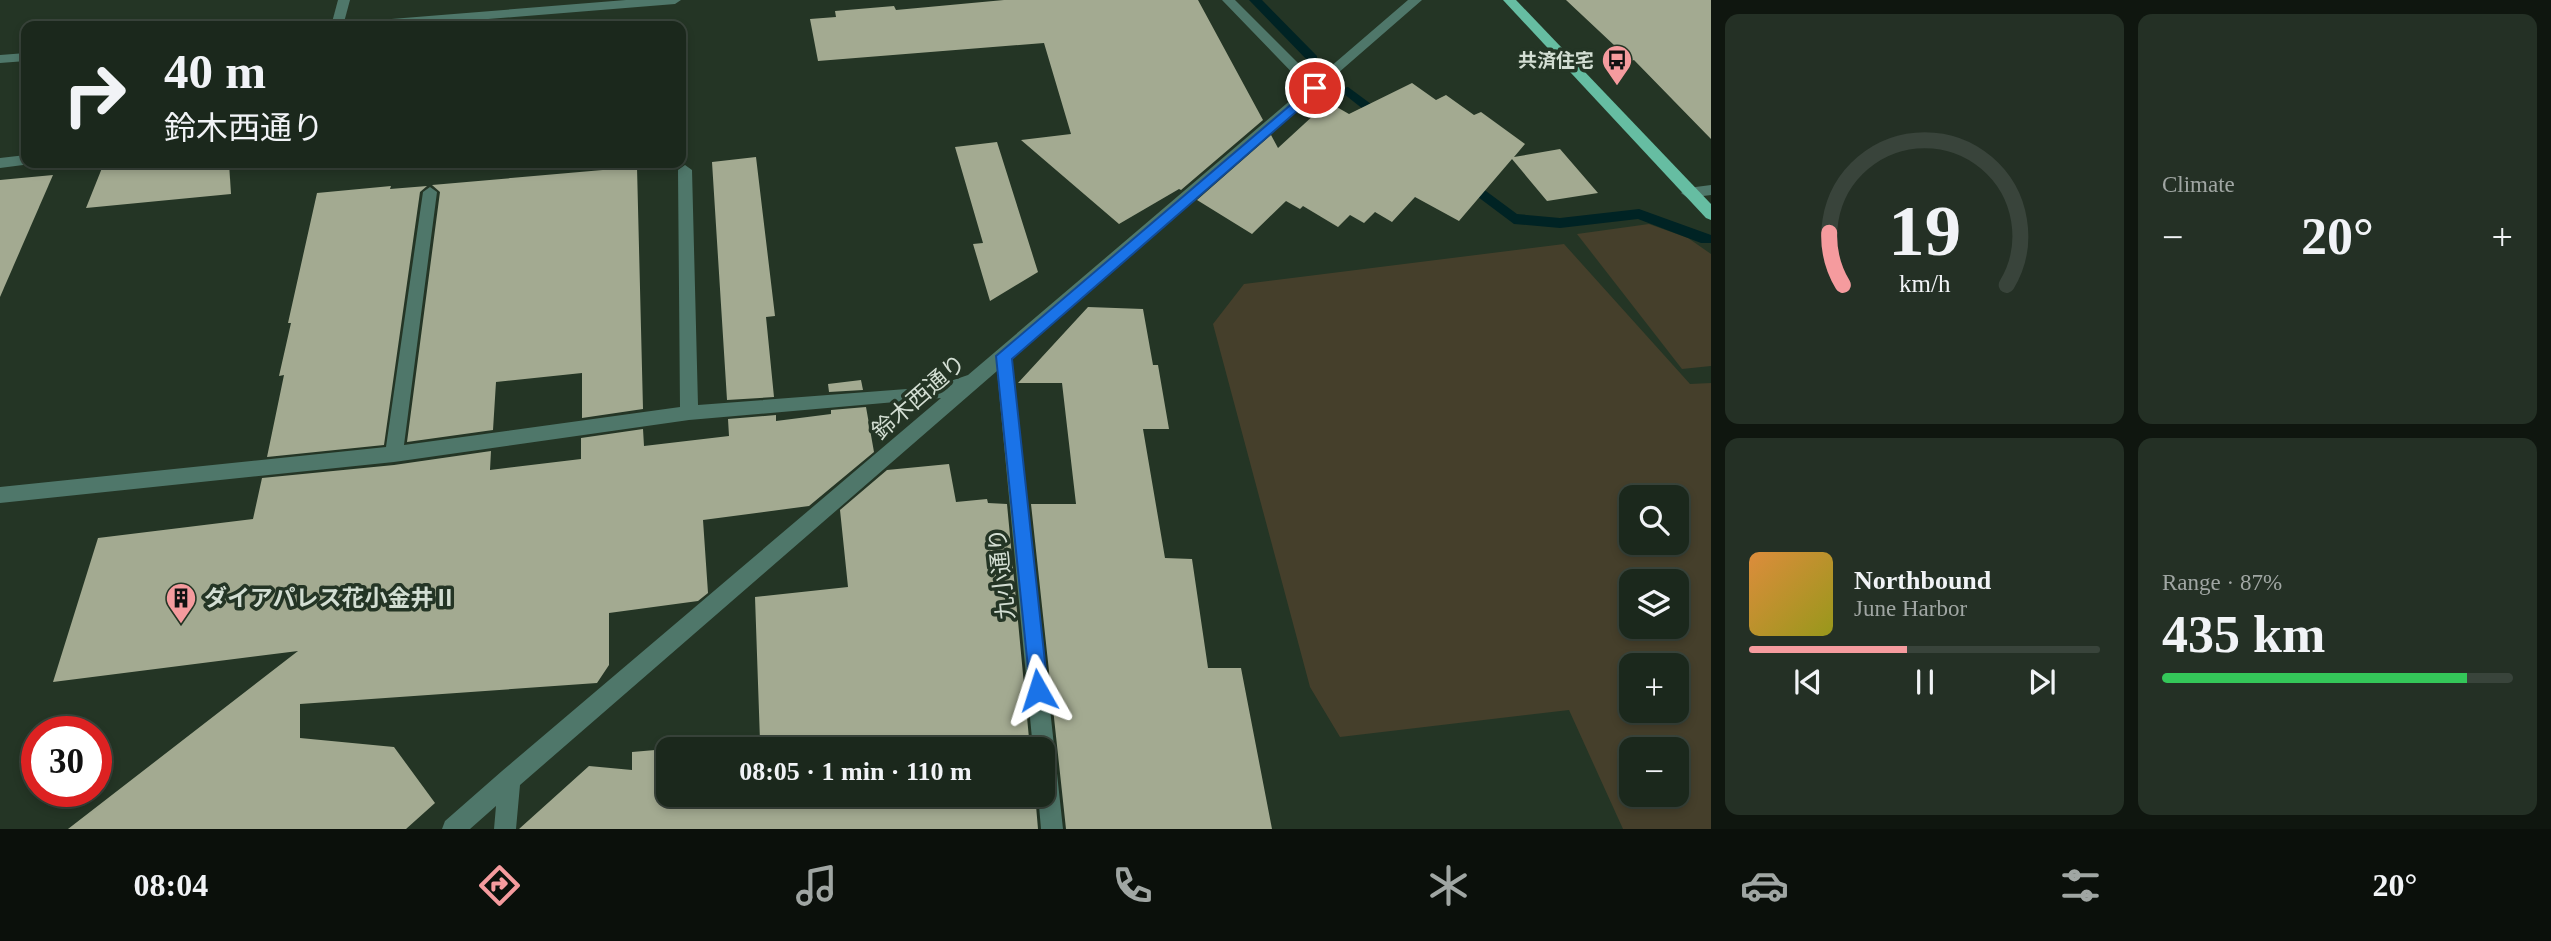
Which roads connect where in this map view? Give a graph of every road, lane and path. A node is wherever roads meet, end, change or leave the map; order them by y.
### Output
1 (344, 0) edge
2 (675, 0) edge
3 (1228, 0) edge
4 (1416, 0) edge
5 (1509, 0) edge
6 (338, 21) edge
7 (416, 21) edge
8 (21, 57) edge
9 (0, 59) edge
10 (1315, 88) junction
11 (21, 161) edge
12 (0, 163) edge
13 (685, 170) dead end
14 (1711, 190) edge
15 (430, 192) dead end
16 (1688, 192) junction
17 (1711, 214) edge
18 (1004, 356) junction
19 (977, 378) junction
20 (690, 413) junction
21 (394, 454) junction
22 (0, 495) edge
23 (510, 779) junction
24 (453, 829) edge
25 (505, 829) edge
26 (1052, 829) edge

1 - 6 street
2 - 7 street
3 - 10 street
4 - 10 street, 鈴木西通り
5 - 16 main road
8 - 9 street
10 - 18 street, 鈴木西通り
11 - 12 street
13 - 20 street
14 - 16 street
15 - 21 street
16 - 17 main road
18 - 19 street, 鈴木西通り
18 - 26 street, 九小通り
19 - 20 street
19 - 23 street, 鈴木西通り
20 - 21 street
21 - 22 street
23 - 24 street, 鈴木西通り
23 - 25 street

